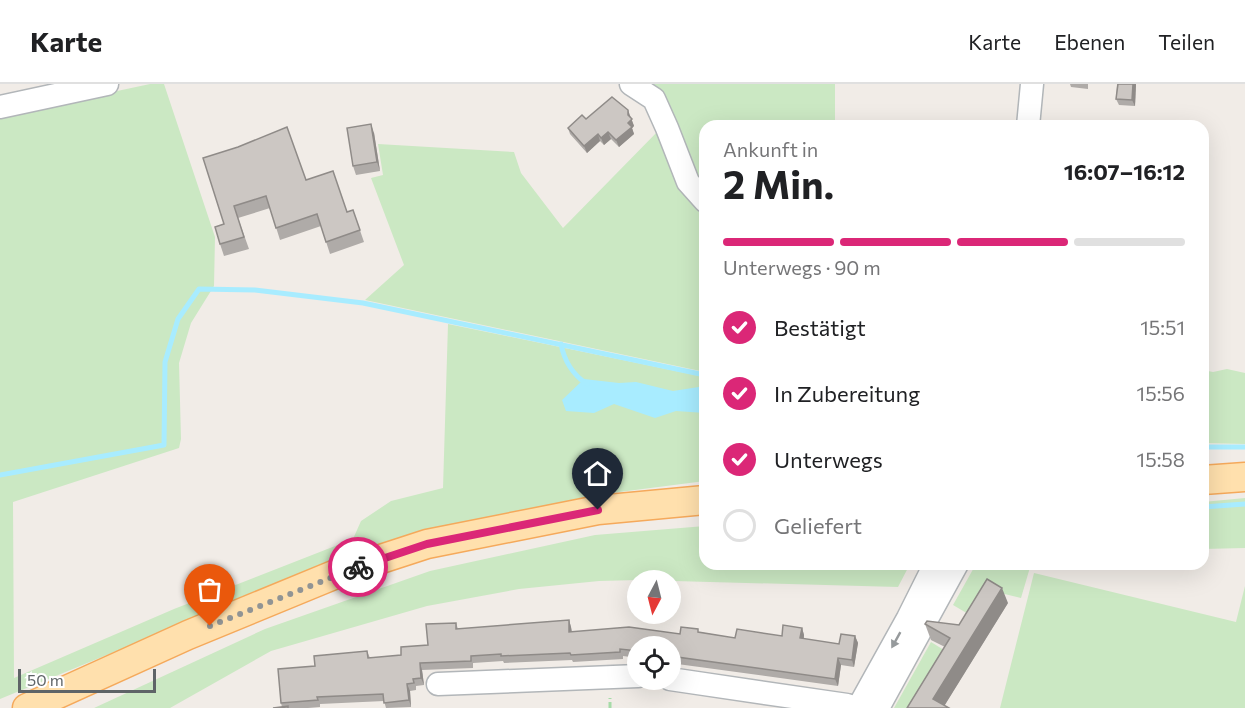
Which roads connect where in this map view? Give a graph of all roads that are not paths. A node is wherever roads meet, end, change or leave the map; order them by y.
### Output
1 (107, 84) edge
2 (631, 84) edge
3 (1032, 84) edge
4 (0, 107) edge
5 (1029, 120) edge
6 (699, 194) edge
7 (1245, 465) edge
8 (1209, 467) edge
9 (1245, 477) edge
10 (1209, 480) edge
11 (699, 500) edge
12 (932, 570) edge
13 (954, 570) edge
14 (627, 676) edge
15 (681, 681) edge
16 (438, 684) dead end
17 (27, 708) edge
18 (857, 708) edge
19 (878, 708) edge

1 - 4 street
2 - 6 street
3 - 5 street
7 - 8 main road
9 - 10 main road
11 - 17 main road
12 -> 18 street
13 - 19 street
14 - 16 street
15 - 18 street

